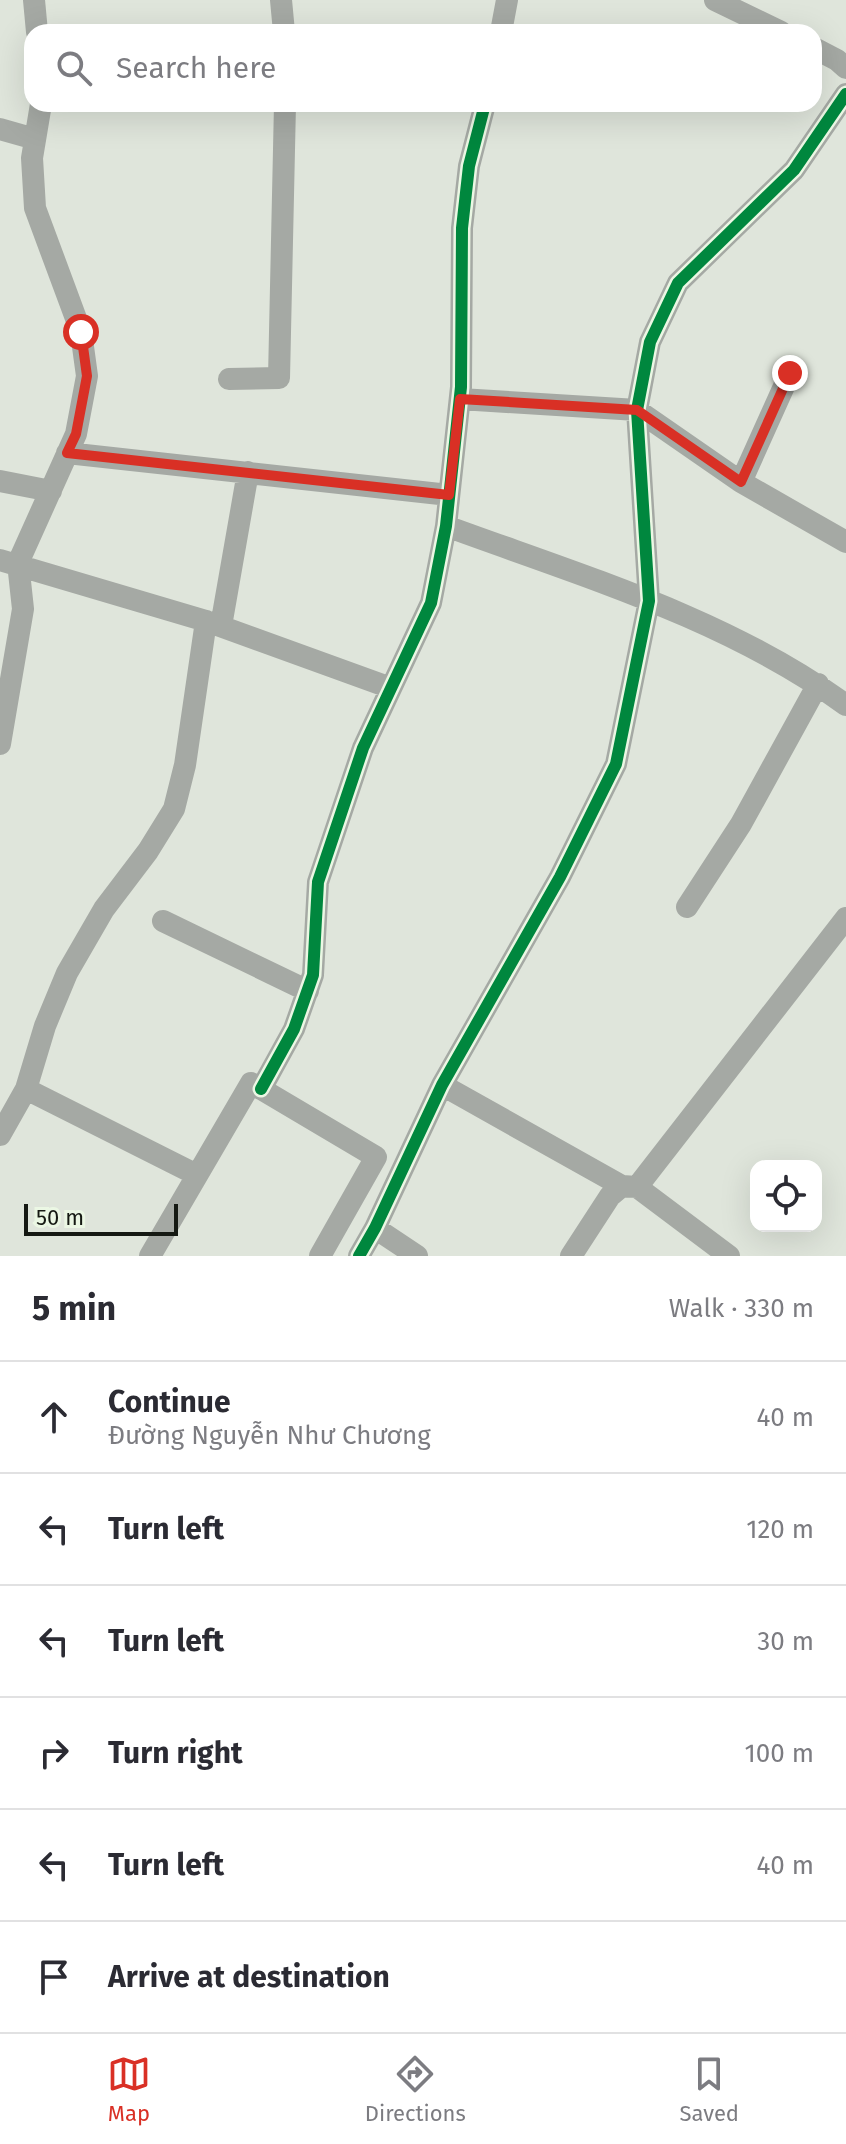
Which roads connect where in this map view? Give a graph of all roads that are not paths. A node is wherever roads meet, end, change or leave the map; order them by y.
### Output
1 (34, 0) edge
2 (281, 0) edge
3 (507, 0) edge
4 (715, 0) edge
5 (36, 24) edge
6 (283, 24) edge
7 (502, 24) edge
8 (764, 24) edge
9 (822, 52) edge
10 (846, 68) edge
11 (846, 94) edge
12 (40, 112) edge
13 (285, 112) edge
14 (483, 112) edge
15 (0, 129) edge
16 (35, 139) junction
17 (790, 373) dead end
18 (229, 379) dead end
19 (460, 399) junction
20 (637, 410) junction
21 (67, 453) junction
22 (248, 472) junction
23 (0, 481) edge
24 (741, 482) junction
25 (51, 491) junction
26 (449, 495) junction
27 (446, 526) junction
28 (846, 542) edge
29 (9, 562) edge
30 (649, 601) junction
31 (213, 623) junction
32 (818, 684) junction
33 (391, 688) junction
34 (846, 705) edge
35 (0, 744) edge
36 (687, 907) dead end
37 (846, 918) edge
38 (163, 921) dead end
39 (308, 991) junction
40 (442, 1085) junction
41 (26, 1089) junction
42 (261, 1089) junction
43 (0, 1135) edge
44 (197, 1175) junction
45 (630, 1186) junction
46 (375, 1228) junction
47 (150, 1256) edge
48 (320, 1256) edge
49 (359, 1256) edge
50 (417, 1256) edge
51 (571, 1256) edge
52 (729, 1256) edge

1 - 5 street
2 - 6 street
3 - 7 street
4 - 8 street
9 - 10 street
11 - 20 street
12 - 16 street
13 - 18 street
14 - 19 street
15 - 16 street
16 - 21 street
17 - 24 street
19 - 20 street
19 - 26 street
20 - 24 street
20 - 30 street
21 - 22 street
21 - 25 street
22 - 26 street
22 - 31 street
23 - 25 street
24 - 28 street
25 - 29 street
26 - 27 street
27 - 30 street
27 - 33 street
29 - 31 street
29 - 35 street
30 - 32 street
30 - 40 street
31 - 33 street
31 - 41 street
32 - 34 street
32 - 36 street
33 - 39 street
37 - 45 street
38 - 39 street
39 - 42 street
40 - 45 street
40 - 46 street
41 - 43 street
41 - 44 street
42 - 44 street
42 - 48 street
44 - 47 street
45 - 51 street
45 - 52 street
46 - 49 street
46 - 50 street

